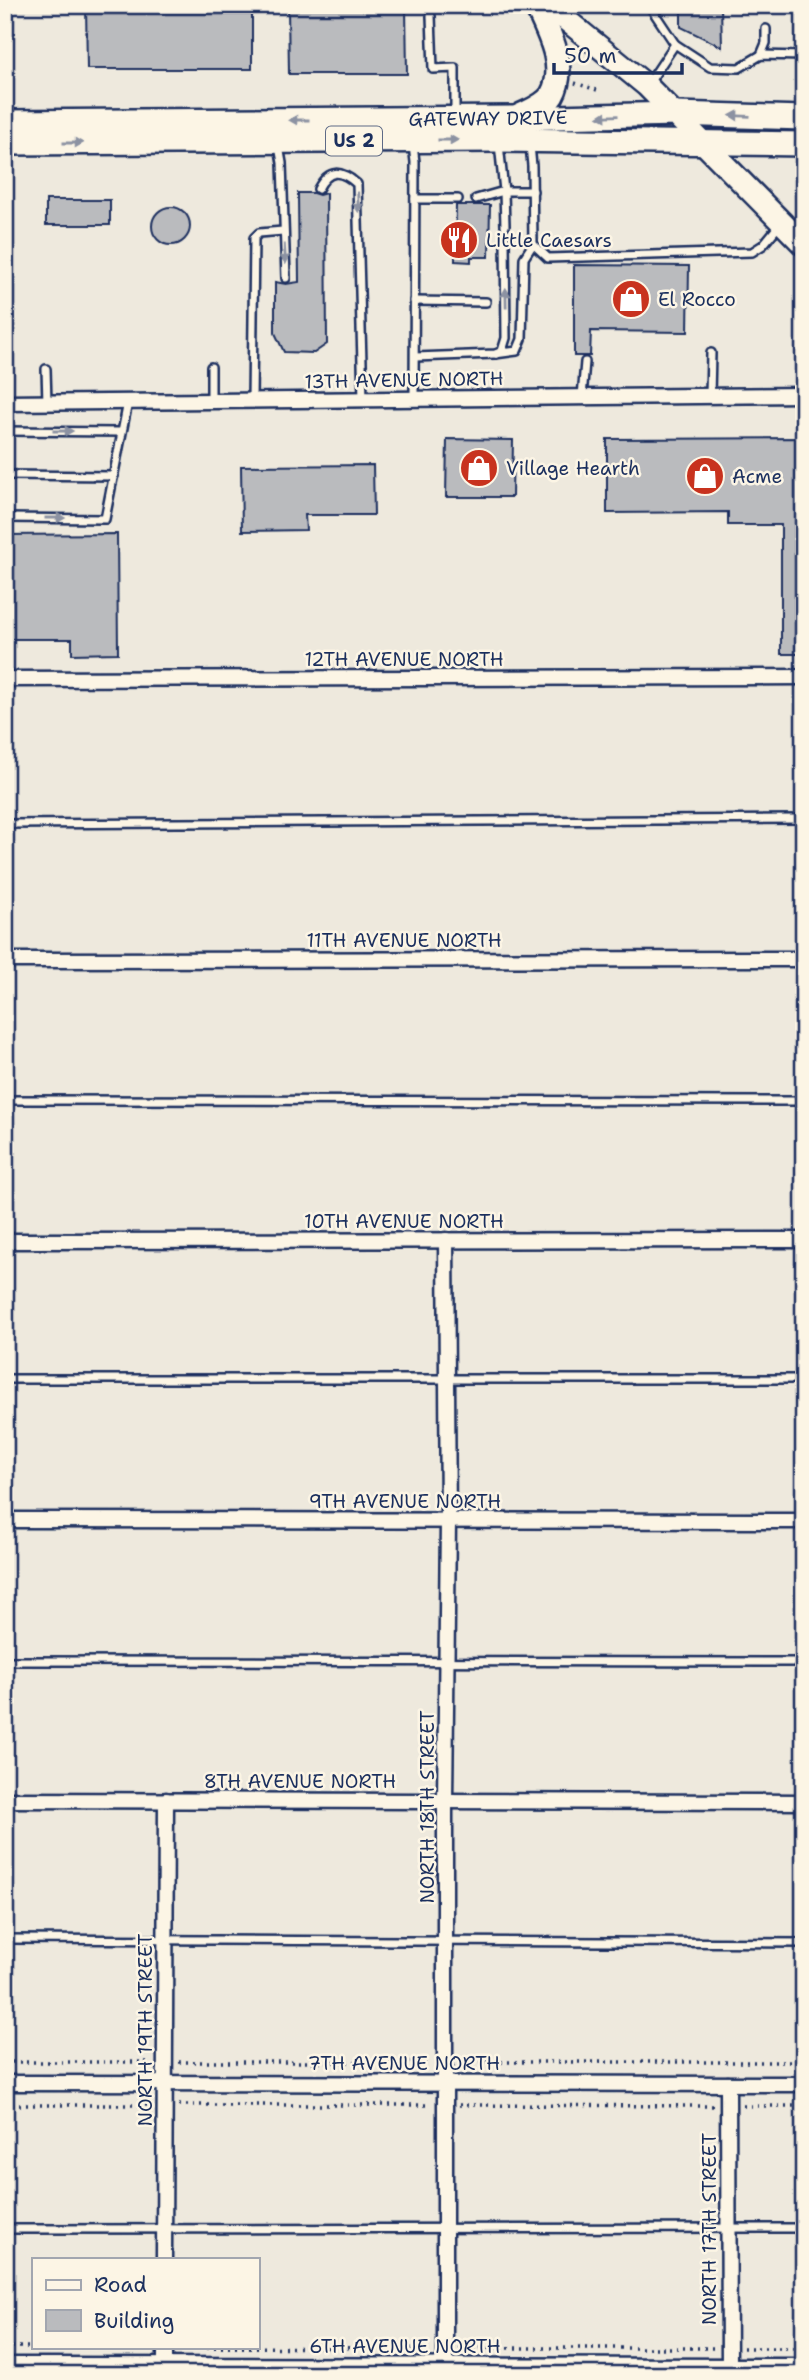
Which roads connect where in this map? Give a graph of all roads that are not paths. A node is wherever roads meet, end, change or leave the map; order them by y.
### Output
1 (536, 5) edge
2 (548, 5) edge
3 (649, 5) edge
4 (431, 16) dead end
5 (766, 29) dead end
6 (675, 44) junction
7 (761, 55) junction
8 (802, 56) edge
9 (647, 86) junction
10 (676, 114) junction
11 (514, 118) junction
12 (804, 118) edge
13 (455, 119) junction
14 (5, 122) edge
15 (499, 140) junction
16 (412, 141) junction
17 (529, 141) junction
18 (278, 142) junction
19 (703, 142) junction
20 (5, 143) edge
21 (804, 144) edge
22 (318, 189) dead end
23 (504, 191) junction
24 (533, 191) junction
25 (415, 199) junction
26 (458, 199) dead end
27 (476, 200) dead end
28 (782, 223) junction
29 (505, 226) dead end
30 (283, 230) junction
31 (505, 238) dead end
32 (533, 244) junction
33 (804, 245) edge
34 (286, 278) dead end
35 (414, 301) junction
36 (486, 302) dead end
37 (712, 353) dead end
38 (495, 354) junction
39 (415, 357) junction
40 (584, 362) dead end
41 (211, 367) dead end
42 (46, 369) dead end
43 (804, 395) edge
44 (710, 396) junction
45 (582, 397) junction
46 (363, 399) junction
47 (414, 399) junction
48 (252, 400) junction
49 (211, 401) junction
50 (47, 402) junction
51 (128, 402) junction
52 (5, 403) edge
53 (5, 431) edge
54 (120, 432) junction
55 (5, 475) edge
56 (114, 476) junction
57 (5, 518) edge
58 (804, 677) edge
59 (5, 679) edge
60 (804, 819) edge
61 (5, 824) edge
62 (804, 959) edge
63 (5, 960) edge
64 (5, 1100) edge
65 (804, 1101) edge
66 (446, 1240) junction
67 (804, 1240) edge
68 (5, 1241) edge
69 (5, 1379) edge
70 (447, 1379) junction
71 (804, 1379) edge
72 (5, 1520) edge
73 (448, 1521) junction
74 (804, 1521) edge
75 (5, 1661) edge
76 (447, 1662) junction
77 (804, 1662) edge
78 (5, 1800) edge
79 (166, 1800) junction
80 (445, 1801) junction
81 (804, 1802) edge
82 (5, 1938) edge
83 (165, 1940) junction
84 (445, 1941) junction
85 (804, 1943) edge
86 (446, 2082) junction
87 (5, 2083) edge
88 (164, 2083) junction
89 (728, 2084) junction
90 (804, 2084) edge
91 (729, 2227) junction
92 (804, 2228) edge
93 (5, 2229) edge
94 (445, 2229) junction
95 (164, 2230) junction
96 (164, 2258) edge
97 (165, 2348) edge
98 (5, 2365) edge
99 (804, 2366) edge
100 (165, 2370) edge
101 (445, 2370) edge
102 (729, 2370) edge

1 - 11 highway, US 2
2 - 9 main road
3 - 6 lane
4 - 13 lane
5 - 7 lane
6 - 7 lane
6 - 9 lane
7 - 8 lane
9 - 10 main road
10 -> 11 highway, GATEWAY DRIVE / US 2
12 -> 10 highway, GATEWAY DRIVE / US 2
10 - 19 main road
11 - 13 highway, GATEWAY DRIVE / US 2
13 -> 14 highway, GATEWAY DRIVE / US 2
16 -> 15 highway, GATEWAY DRIVE / US 2
15 - 17 highway, GATEWAY DRIVE / US 2
15 - 23 lane
16 - 18 highway, GATEWAY DRIVE / US 2
16 - 25 lane
17 - 19 highway, GATEWAY DRIVE / US 2
17 - 24 lane
20 -> 18 highway, GATEWAY DRIVE / US 2
18 - 30 lane
19 - 21 highway, GATEWAY DRIVE / US 2
19 - 28 main road
22 -> 46 lane
23 - 24 lane
23 - 27 lane
23 - 29 lane
24 - 32 lane
25 - 26 lane
25 - 35 lane
28 - 32 lane
28 - 33 main road
30 -> 34 lane
30 - 48 lane
38 -> 31 lane
32 - 38 lane
35 - 36 lane
35 - 39 lane
37 - 44 lane
38 - 39 lane
39 - 47 lane
40 - 45 lane
41 - 49 lane
42 - 50 lane
43 - 44 street, 13TH AVENUE NORTH
44 - 45 street, 13TH AVENUE NORTH
45 - 47 street, 13TH AVENUE NORTH
46 - 47 street, 13TH AVENUE NORTH
46 - 48 street, 13TH AVENUE NORTH
48 - 49 street, 13TH AVENUE NORTH
49 - 51 street, 13TH AVENUE NORTH
50 - 51 street, 13TH AVENUE NORTH
50 - 52 street, 13TH AVENUE NORTH
51 - 54 lane
53 -> 54 lane
54 - 56 lane
55 - 56 lane
57 -> 56 lane
58 - 59 street, 12TH AVENUE NORTH
60 - 61 lane
62 - 63 street, 11TH AVENUE NORTH
64 - 65 lane
66 - 67 street, 10TH AVENUE NORTH
66 - 68 street, 10TH AVENUE NORTH
66 - 70 street, NORTH 18TH STREET
69 - 70 lane
70 - 71 lane
70 - 73 street, NORTH 18TH STREET
72 - 73 street, 9TH AVENUE NORTH
73 - 74 street, 9TH AVENUE NORTH
73 - 76 street, NORTH 18TH STREET
75 - 76 lane
76 - 77 lane
76 - 80 street, NORTH 18TH STREET
78 - 79 street, 8TH AVENUE NORTH
79 - 80 street, 8TH AVENUE NORTH
79 - 83 street, NORTH 19TH STREET
80 - 81 street, 8TH AVENUE NORTH
80 - 84 street, NORTH 18TH STREET
82 - 83 lane
83 - 84 lane
83 - 88 street, NORTH 19TH STREET
84 - 85 lane
84 - 86 street, NORTH 18TH STREET
86 - 88 street, 7TH AVENUE NORTH
86 - 89 street, 7TH AVENUE NORTH
86 - 94 street, NORTH 18TH STREET
87 - 88 street, 7TH AVENUE NORTH
88 - 95 street, NORTH 19TH STREET
89 - 90 street, 7TH AVENUE NORTH
89 - 91 street, NORTH 17TH STREET
91 - 92 lane
91 - 94 lane
91 - 102 street, NORTH 17TH STREET
93 - 95 lane
94 - 95 lane
94 - 101 street, NORTH 18TH STREET
95 - 96 street, NORTH 19TH STREET
97 - 100 street
98 - 100 street, 6TH AVENUE NORTH
99 - 102 street, 6TH AVENUE NORTH
100 - 101 street, 6TH AVENUE NORTH
101 - 102 street, 6TH AVENUE NORTH

